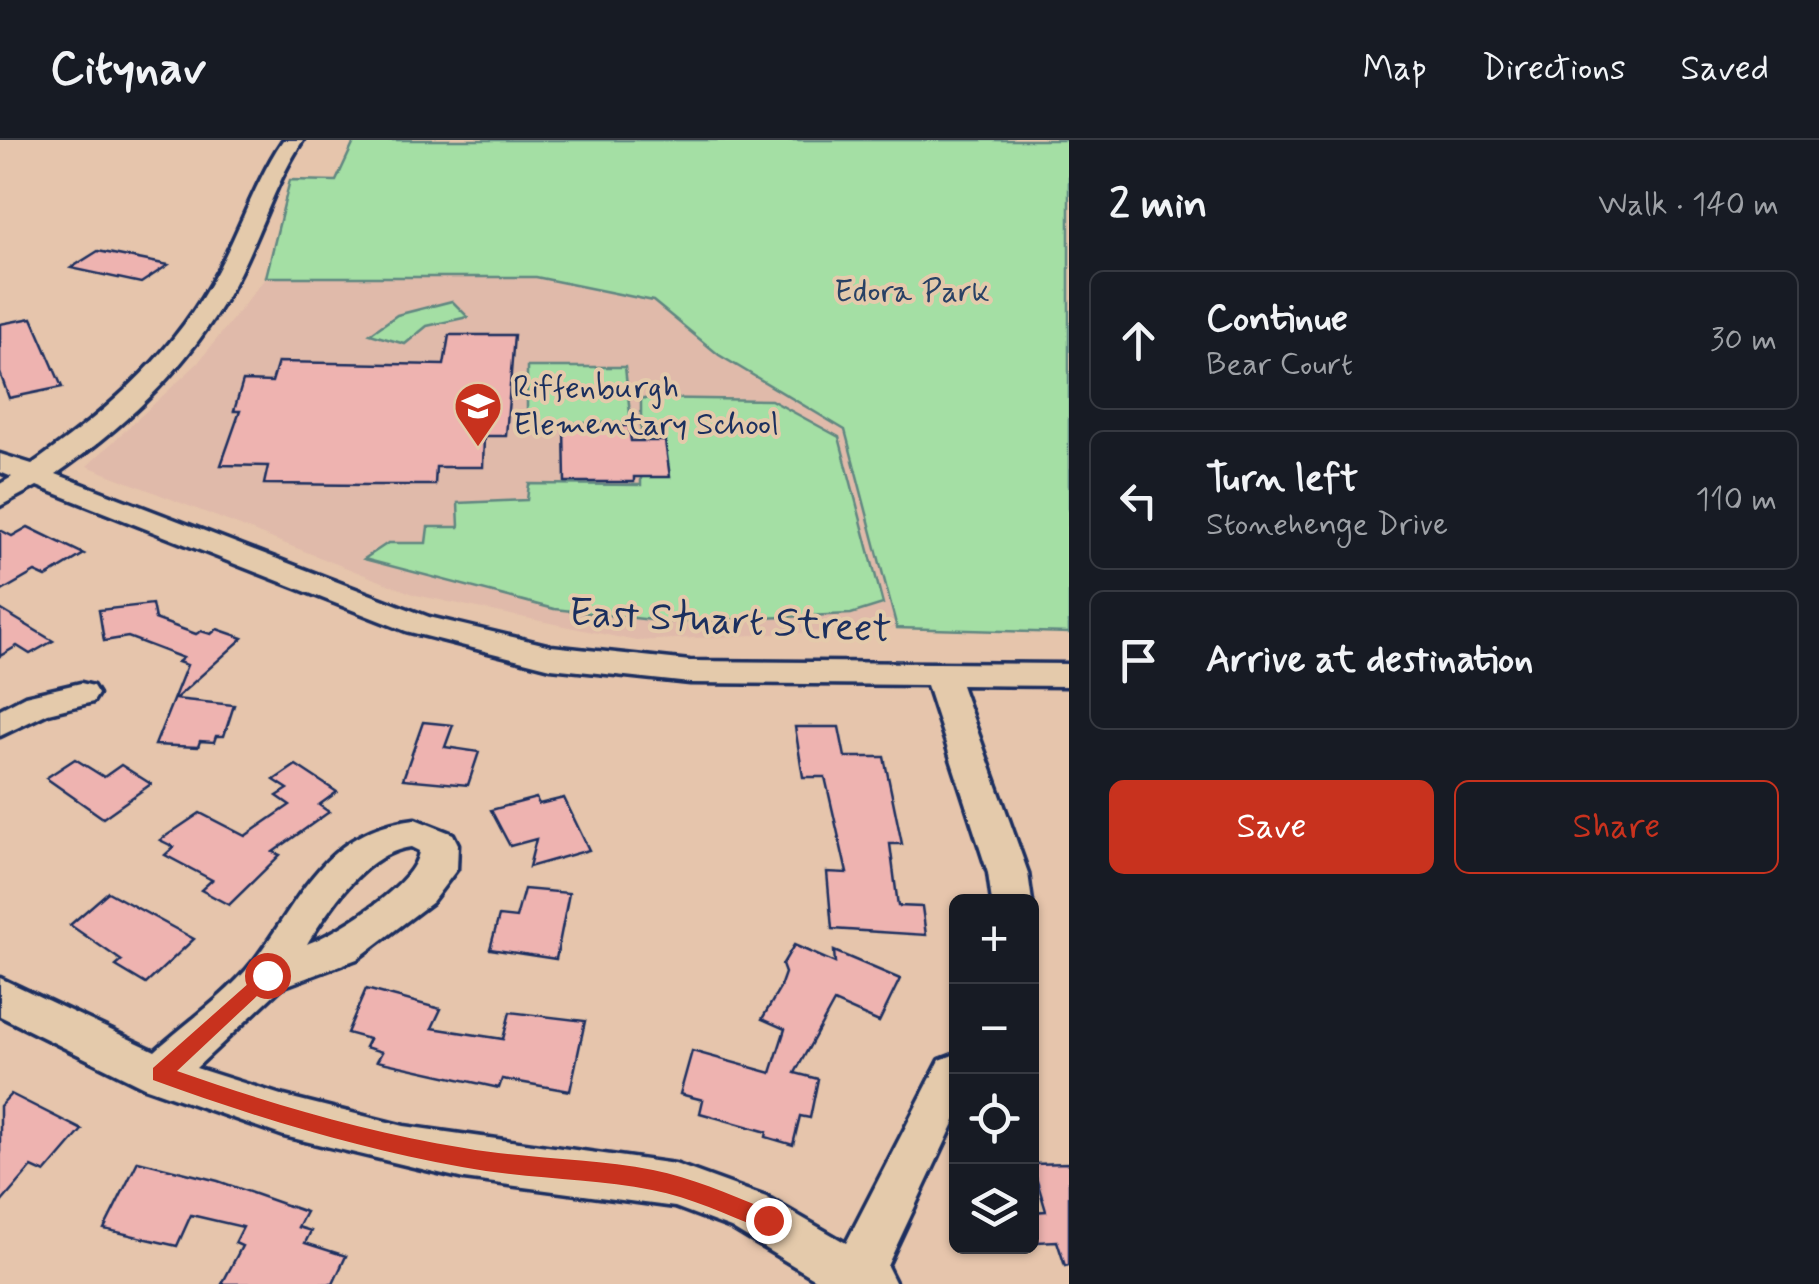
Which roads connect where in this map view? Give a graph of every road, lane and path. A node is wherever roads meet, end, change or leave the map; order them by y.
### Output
1 (294, 140) edge
2 (0, 462) edge
3 (38, 474) junction
4 (0, 497) edge
5 (940, 674) junction
6 (1069, 676) edge
7 (81, 694) dead end
8 (0, 724) edge
9 (1011, 894) edge
10 (267, 975) dead end
11 (1, 998) edge
12 (160, 1074) junction
13 (956, 1074) edge
14 (860, 1281) edge

1 - 3 street
2 - 3 street, East Stuart Street
3 - 4 street
3 - 5 street, East Stuart Street
5 - 6 street, East Stuart Street
5 - 9 street
7 - 8 street
10 - 12 street
11 - 12 street
12 - 14 street
13 - 14 street

